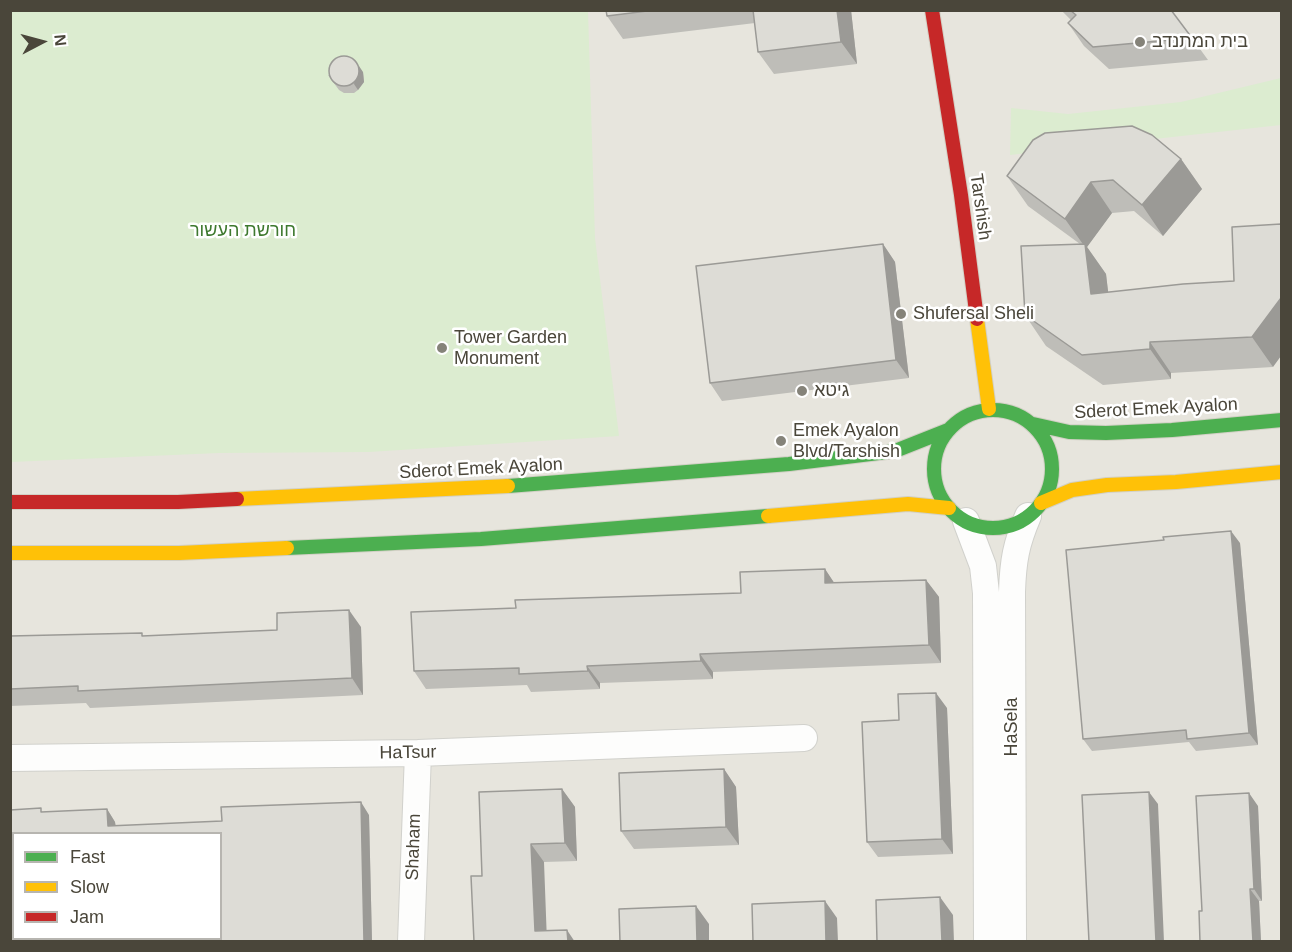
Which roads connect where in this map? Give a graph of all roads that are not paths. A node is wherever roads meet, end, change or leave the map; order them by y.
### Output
1 (932, 10) edge
2 (989, 409) junction
3 (1281, 420) edge
4 (1033, 424) junction
5 (948, 430) junction
6 (1281, 472) edge
7 (10, 502) edge
8 (1035, 510) junction
9 (958, 515) junction
10 (10, 553) edge
11 (804, 738) dead end
12 (418, 753) junction
13 (10, 758) edge
14 (411, 942) edge
15 (987, 942) edge
16 (1014, 942) edge

1 - 2 main road, Tarshish
2 - 4 main road
2 - 5 main road
3 - 4 main road, Sderot Emek Ayalon
4 - 8 main road
5 - 7 main road, Sderot Emek Ayalon
5 - 9 main road
6 - 8 main road
8 - 9 main road
8 - 16 street, HaSela
9 - 10 main road
9 - 15 street, HaSela
11 - 12 street, HaTsur
12 - 13 street, HaTsur
12 - 14 street, Shaham

